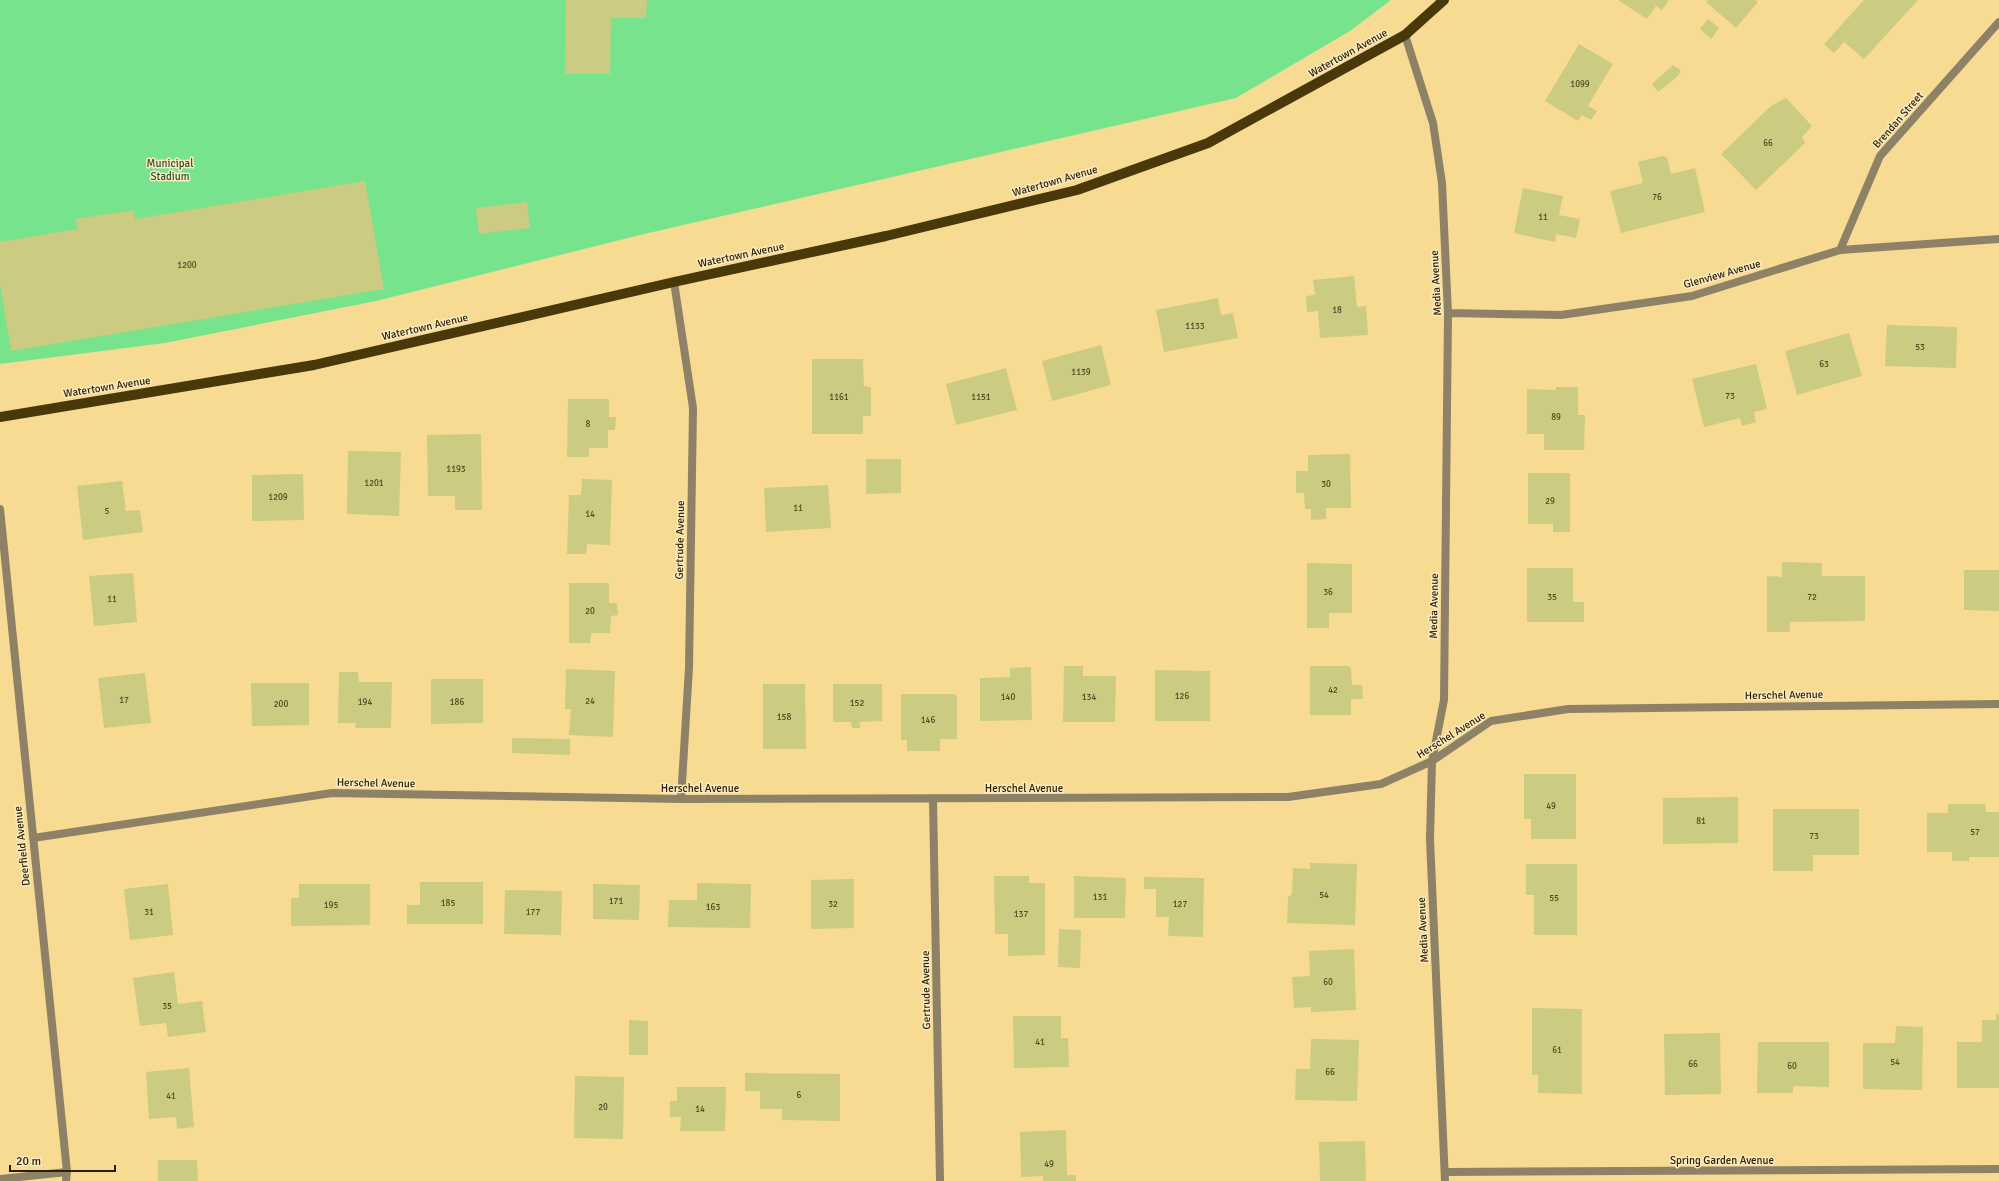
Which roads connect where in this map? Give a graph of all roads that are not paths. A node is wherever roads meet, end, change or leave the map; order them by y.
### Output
1 (1444, 0) edge
2 (1999, 22) edge
3 (1405, 35) junction
4 (1999, 239) edge
5 (1840, 250) junction
6 (674, 282) junction
7 (1448, 313) junction
8 (0, 417) edge
9 (0, 509) edge
10 (1999, 704) edge
11 (1432, 761) junction
12 (681, 799) junction
13 (933, 799) junction
14 (33, 838) junction
15 (1999, 1169) edge
16 (66, 1172) junction
17 (1445, 1172) junction
18 (0, 1179) edge
19 (66, 1181) edge
20 (940, 1181) edge
21 (1445, 1181) edge

1 - 3 main road, Watertown Avenue
2 - 5 street, Brendan Street
3 - 6 main road, Watertown Avenue
3 - 7 street, Media Avenue
4 - 5 street, Glenview Avenue
5 - 7 street, Glenview Avenue
6 - 8 main road, Watertown Avenue
6 - 12 street, Gertrude Avenue
7 - 11 street, Media Avenue
9 - 14 street, Deerfield Avenue
10 - 11 street, Herschel Avenue
11 - 13 street, Herschel Avenue
11 - 17 street, Media Avenue
12 - 13 street, Herschel Avenue
12 - 14 street, Herschel Avenue
13 - 20 street, Gertrude Avenue
14 - 16 street, Deerfield Avenue
15 - 17 street, Spring Garden Avenue
16 - 18 street
16 - 19 street, Deerfield Avenue
17 - 21 street, Media Avenue

